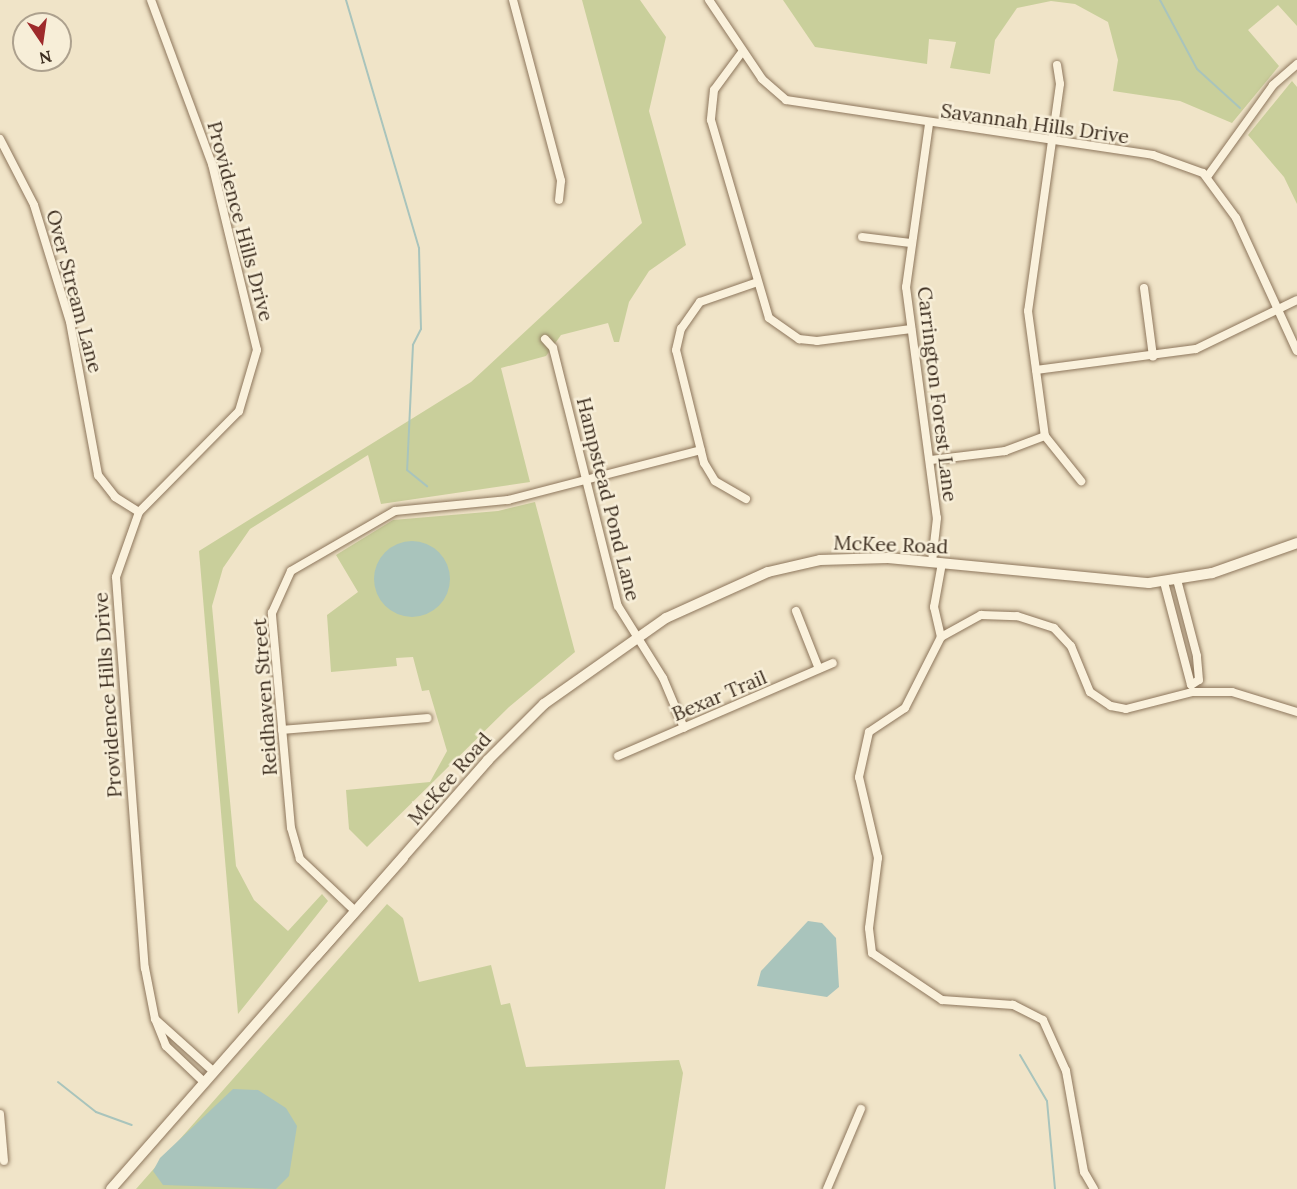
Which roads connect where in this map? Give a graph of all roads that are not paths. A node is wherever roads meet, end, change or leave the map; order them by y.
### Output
1 (152, 0) edge
2 (513, 0) edge
3 (709, 0) edge
4 (742, 52) junction
5 (1297, 64) edge
6 (1057, 65) dead end
7 (930, 124) junction
8 (0, 139) edge
9 (1052, 142) junction
10 (1207, 177) junction
11 (559, 200) dead end
12 (862, 237) dead end
13 (911, 243) junction
14 (755, 283) junction
15 (1144, 288) dead end
16 (1297, 300) edge
17 (1278, 309) junction
18 (911, 329) junction
19 (544, 339) dead end
20 (1297, 351) edge
21 (1153, 356) junction
22 (1036, 370) junction
23 (1045, 436) junction
24 (701, 450) junction
25 (931, 460) junction
26 (588, 479) junction
27 (1081, 481) dead end
28 (746, 499) dead end
29 (139, 512) junction
30 (1297, 543) edge
31 (937, 562) junction
32 (1177, 580) junction
33 (1164, 582) junction
34 (796, 611) dead end
35 (941, 637) junction
36 (635, 638) junction
37 (1192, 640) junction
38 (1179, 643) junction
39 (833, 663) dead end
40 (819, 669) junction
41 (1192, 689) junction
42 (1297, 712) edge
43 (428, 718) dead end
44 (684, 728) junction
45 (282, 730) junction
46 (618, 756) dead end
47 (403, 858) junction
48 (353, 909) junction
49 (316, 956) junction
50 (154, 1019) junction
51 (214, 1072) junction
52 (205, 1083) junction
53 (861, 1109) dead end
54 (0, 1114) edge
55 (4, 1161) dead end
56 (111, 1189) edge
57 (827, 1189) edge
58 (1094, 1189) edge

1 - 29 street, Providence Hills Drive
2 - 11 street
3 - 4 street, Savannah Hills Drive
4 - 7 street, Savannah Hills Drive
4 - 14 street
5 - 10 street
6 - 9 street
7 - 9 street, Savannah Hills Drive
7 - 13 street, Carrington Forest Lane
8 - 29 street, Over Stream Lane
9 - 10 street, Savannah Hills Drive
9 - 22 street
10 - 17 street, Savannah Hills Drive
12 - 13 street
13 - 18 street, Carrington Forest Lane
14 - 18 street
14 - 24 street
15 - 21 street
16 - 17 street
17 - 20 street, Savannah Hills Drive
17 - 21 street
18 - 25 street, Carrington Forest Lane
19 - 26 street, Hampstead Pond Lane
21 - 22 street
22 - 23 street
23 - 25 street
23 - 27 street
24 - 26 street, Reidhaven Street
24 - 28 street
25 - 31 street, Carrington Forest Lane
26 - 36 street, Hampstead Pond Lane
26 - 45 street, Reidhaven Street
29 - 50 street, Providence Hills Drive
30 - 32 street, McKee Road
31 - 33 street, McKee Road
31 - 35 street, Carrington Forest Lane
31 - 36 street, McKee Road
32 - 33 street, McKee Road
32 - 37 street
33 - 38 street
34 - 40 street
35 - 41 street
35 - 58 street
36 - 44 street, Hampstead Pond Lane
36 - 47 street, McKee Road
37 - 38 street
37 - 41 street
38 - 41 street
39 - 40 street, Bexar Trail
40 - 44 street, Bexar Trail
41 - 42 street
43 - 45 street
44 - 46 street, Bexar Trail
45 - 48 street, Reidhaven Street
47 - 48 street, McKee Road
47 - 49 street, McKee Road
48 - 49 street, McKee Road
49 - 51 street, McKee Road
50 - 51 street
50 - 52 street, Providence Hills Drive
51 - 52 street, McKee Road
52 - 56 street, McKee Road
53 - 57 street
54 - 55 street

